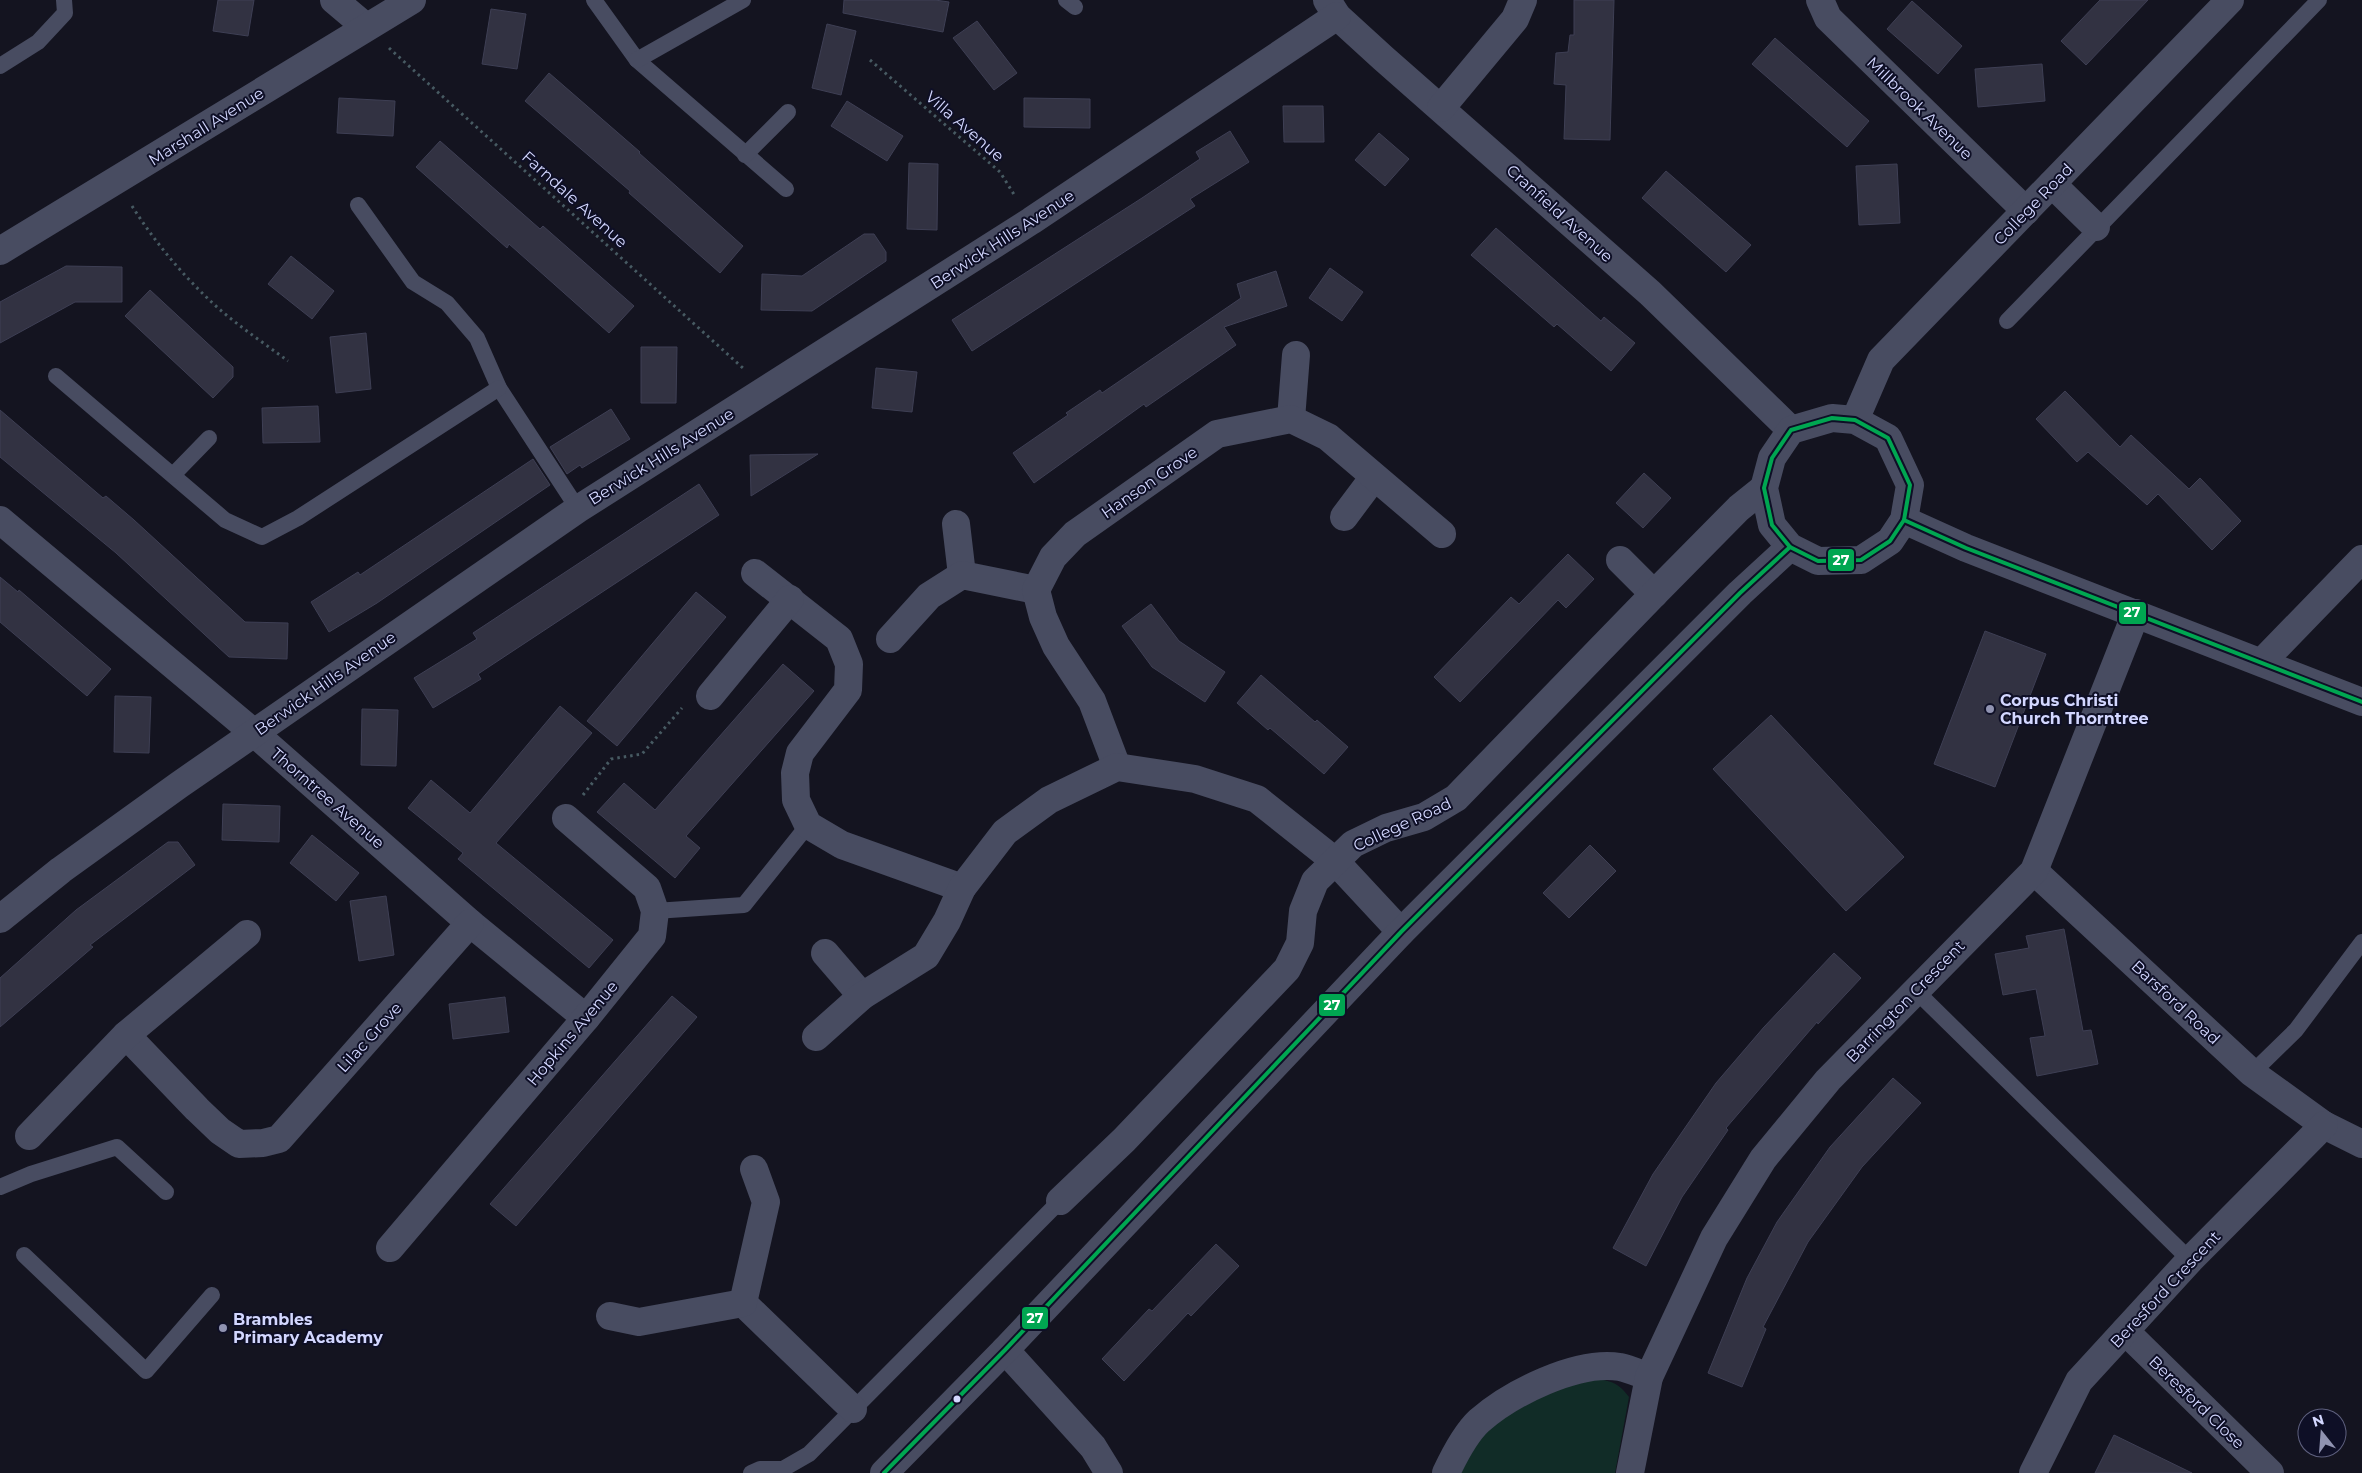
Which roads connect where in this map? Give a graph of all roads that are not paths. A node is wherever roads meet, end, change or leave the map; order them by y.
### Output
1 (64, 0) edge
2 (334, 0) edge
3 (412, 0) edge
4 (594, 0) edge
5 (743, 0) edge
6 (1523, 0) edge
7 (1820, 0) edge
8 (2230, 0) edge
9 (2319, 0) edge
10 (1332, 8) edge
11 (366, 27) junction
12 (637, 60) junction
13 (0, 66) edge
14 (1441, 108) junction
15 (788, 112) dead end
16 (745, 155) junction
17 (2052, 184) junction
18 (786, 189) dead end
19 (358, 205) dead end
20 (2026, 211) junction
21 (2096, 228) junction
22 (0, 251) edge
23 (2007, 321) dead end
24 (1296, 354) dead end
25 (56, 376) dead end
26 (499, 388) junction
27 (1291, 419) junction
28 (1855, 420) junction
29 (1791, 430) junction
30 (209, 438) dead end
31 (173, 475) junction
32 (1374, 477) junction
33 (1764, 488) junction
34 (578, 509) junction
35 (1344, 517) dead end
36 (0, 520) edge
37 (1904, 520) junction
38 (956, 524) dead end
39 (1442, 534) dead end
40 (1790, 547) junction
41 (2362, 559) edge
42 (1620, 560) dead end
43 (755, 573) dead end
44 (962, 575) junction
45 (1036, 590) junction
46 (1654, 594) junction
47 (790, 599) junction
48 (2136, 613) junction
49 (890, 639) dead end
50 (2262, 662) junction
51 (710, 696) road end
52 (2362, 702) edge
53 (253, 732) junction
54 (1117, 767) junction
55 (566, 818) road end
56 (808, 824) junction
57 (1335, 861) junction
58 (2034, 871) junction
59 (962, 888) junction
60 (655, 911) junction
61 (0, 919) edge
62 (470, 923) junction
63 (1402, 932) junction
64 (247, 934) dead end
65 (2362, 942) edge
66 (825, 953) dead end
67 (1915, 990) junction
68 (862, 996) junction
69 (586, 1018) junction
70 (126, 1035) junction
71 (816, 1037) dead end
72 (2252, 1073) junction
73 (2324, 1125) junction
74 (29, 1136) dead end
75 (2362, 1144) edge
76 (754, 1170) dead end
77 (0, 1187) edge
78 (166, 1192) dead end
79 (1060, 1201) joint
80 (390, 1248) dead end
81 (24, 1255) dead end
82 (2190, 1260) junction
83 (212, 1295) dead end
84 (743, 1302) junction
85 (610, 1316) dead end
86 (2125, 1331) junction
87 (1005, 1350) junction
88 (1649, 1378) junction
89 (853, 1409) junction
90 (751, 1473) edge
91 (884, 1473) edge
92 (1109, 1473) edge
93 (1446, 1473) edge
94 (1630, 1473) edge
95 (2033, 1473) edge
96 (2270, 1473) edge

1 - 13 lane
2 - 11 street
3 - 11 street, Marshall Avenue
4 - 12 lane
5 - 12 lane
6 - 14 street
7 - 20 street, Millbrook Avenue
8 - 17 street, College Road
9 - 21 lane
10 - 14 street, Cranfield Avenue
10 - 34 street, Berwick Hills Avenue
11 - 22 street, Marshall Avenue
12 - 16 lane
14 - 29 street, Cranfield Avenue
15 - 16 lane
16 - 18 lane
17 - 20 street, College Road
17 - 21 street
19 - 26 lane
20 - 28 street, College Road
21 - 23 lane
24 - 27 street
25 - 31 lane
26 - 31 lane
26 - 34 lane
27 - 32 street
27 - 45 street, Hanson Grove
28 - 29 street
28 - 37 street
29 - 33 street
30 - 31 lane
32 - 35 street
32 - 39 street
33 - 40 street
33 - 46 street, College Road
34 - 53 street, Berwick Hills Avenue
36 - 53 street, Thorntree Avenue
37 - 40 street
37 - 48 street
38 - 44 street
40 - 63 street
41 - 50 street
42 - 46 street
43 - 47 street
44 - 45 street
44 - 49 street
45 - 54 street
46 - 57 street, College Road
47 - 51 street
47 - 56 street
48 - 50 street
48 - 58 street, Barrington Crescent
50 - 52 street
53 - 61 street, Berwick Hills Avenue
53 - 62 street, Thorntree Avenue
54 - 57 street
54 - 59 street
55 - 60 street, Hopkins Avenue
56 - 59 street
56 - 60 lane
57 - 63 street
57 - 79 street, College Road
58 - 67 street, Barrington Crescent
58 - 72 street, Barsford Road
59 - 68 street
60 - 69 street, Hopkins Avenue
62 - 69 street, Thorntree Avenue
62 - 70 street, Lilac Grove
63 - 87 street
64 - 70 street
65 - 72 lane
66 - 68 street
67 - 82 lane
67 - 88 street, Barrington Crescent
68 - 71 street
69 - 80 street, Hopkins Avenue
70 - 74 street
72 - 73 street, Barsford Road
73 - 75 street, Barsford Road
73 - 82 street, Beresford Crescent
76 - 84 street
77 - 78 lane
79 - 89 lane
81 - 83 lane
82 - 86 street, Beresford Crescent
84 - 85 street
84 - 89 street
86 - 95 street, Beresford Crescent
86 - 96 street, Beresford Close
87 - 91 street
87 - 92 street
88 - 93 street
88 - 94 street, Barrington Crescent
89 - 90 lane

